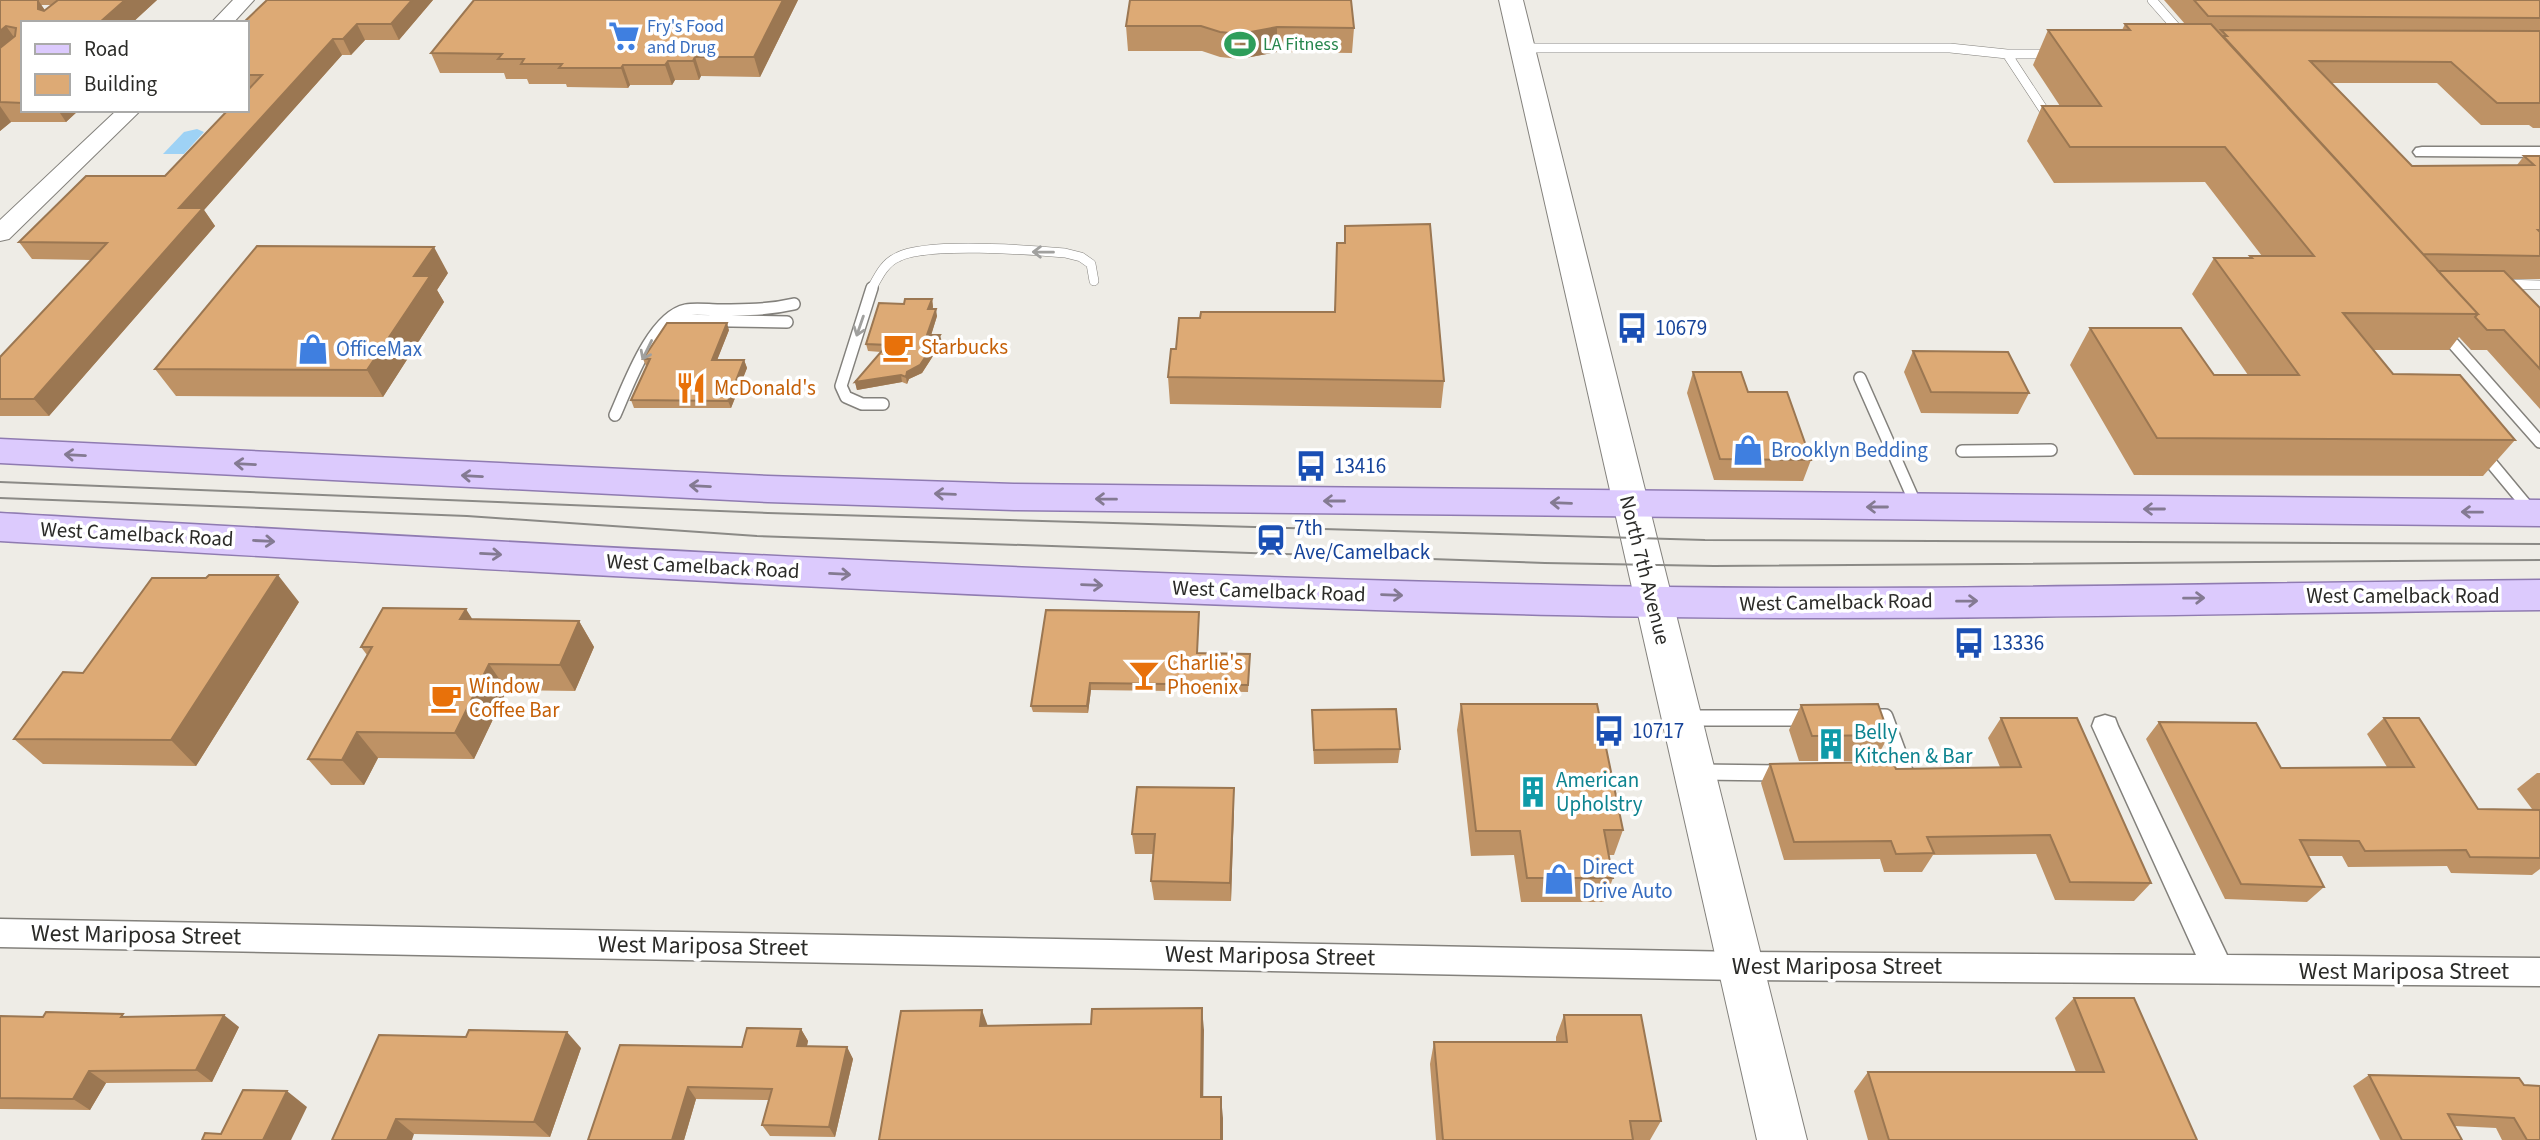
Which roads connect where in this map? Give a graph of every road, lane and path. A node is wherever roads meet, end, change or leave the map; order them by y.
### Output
1 (244, 0) edge
2 (1511, 0) edge
3 (2152, 0) edge
4 (223, 21) edge
5 (2190, 44) edge
6 (1522, 48) junction
7 (2007, 54) junction
8 (2060, 54) edge
9 (128, 112) edge
10 (2057, 131) edge
11 (2422, 152) dead end
12 (2540, 152) edge
13 (0, 234) edge
14 (1094, 281) dead end
15 (2494, 284) edge
16 (2540, 285) edge
17 (794, 304) dead end
18 (667, 320) junction
19 (787, 322) dead end
20 (2436, 323) edge
21 (1860, 378) dead end
22 (883, 404) dead end
23 (615, 415) dead end
24 (2471, 439) edge
25 (2540, 442) edge
26 (2051, 450) dead end
27 (0, 451) edge
28 (1962, 451) dead end
29 (1629, 505) junction
30 (1917, 507) junction
31 (2537, 513) edge
32 (0, 527) edge
33 (2540, 595) edge
34 (1654, 603) junction
35 (1681, 718) junction
36 (1830, 718) edge
37 (1858, 718) edge
38 (2105, 726) dead end
39 (1693, 772) junction
40 (1879, 772) edge
41 (1801, 773) edge
42 (0, 933) edge
43 (1741, 966) junction
44 (2218, 970) junction
45 (2540, 972) edge
46 (1783, 1140) edge

1 - 4 street
2 - 6 main road, North 7th Avenue
3 - 5 lane
6 - 7 lane
6 - 29 main road, North 7th Avenue
7 - 8 lane
7 - 10 lane
9 - 13 street
11 - 12 street
14 -> 22 lane
15 - 16 lane
17 - 18 lane
18 - 19 lane
18 -> 23 lane
20 - 25 lane
21 - 30 lane
24 - 31 lane
26 - 28 lane
29 -> 27 main road
30 -> 29 main road
29 - 34 main road, North 7th Avenue
31 -> 30 main road
32 -> 34 main road, West Camelback Road
34 -> 33 main road, West Camelback Road
34 - 35 main road, North 7th Avenue
35 - 36 lane
35 - 39 main road, North 7th Avenue
37 - 40 lane
38 - 44 street
39 - 41 lane
39 - 43 main road, North 7th Avenue
42 - 43 street, West Mariposa Street
43 - 44 street, West Mariposa Street
43 - 46 main road, North 7th Avenue
44 - 45 street, West Mariposa Street

